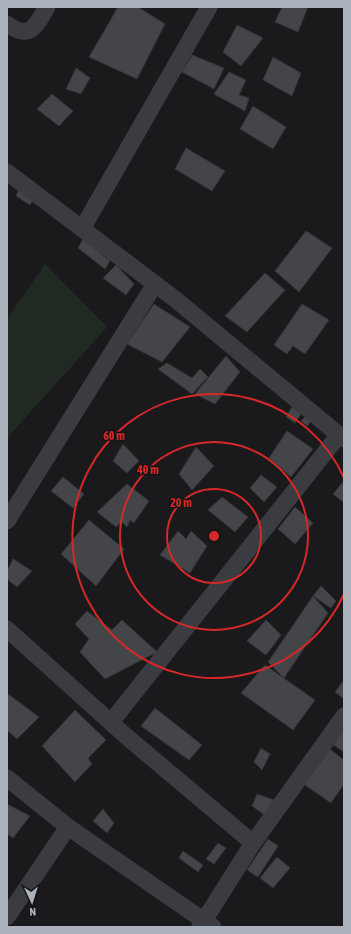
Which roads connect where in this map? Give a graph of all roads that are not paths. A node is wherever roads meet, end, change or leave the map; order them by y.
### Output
1 (47, 7) edge
2 (209, 7) edge
3 (7, 24) edge
4 (7, 172) edge
5 (82, 229) junction
6 (155, 284) junction
7 (342, 437) edge
8 (7, 521) edge
9 (7, 630) edge
10 (344, 716) edge
11 (112, 722) junction
12 (7, 778) edge
13 (68, 827) junction
14 (253, 844) junction
15 (7, 917) edge
16 (206, 925) edge

1 - 3 street
2 - 5 street
4 - 5 street
5 - 6 street
6 - 7 street
6 - 8 street
7 - 11 street
9 - 11 street
10 - 14 street
11 - 14 street
12 - 13 street
13 - 15 street
13 - 16 street
14 - 16 street

